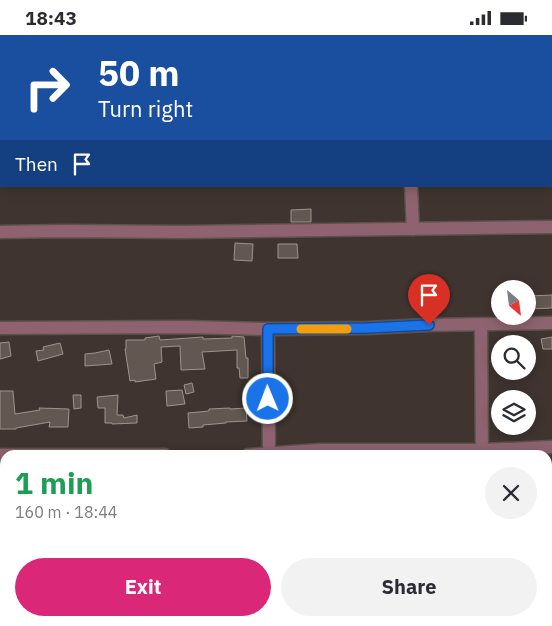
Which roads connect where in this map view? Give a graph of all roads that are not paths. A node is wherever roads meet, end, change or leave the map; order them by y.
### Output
1 (411, 187) edge
2 (552, 227) edge
3 (413, 229) junction
4 (0, 232) edge
5 (552, 323) edge
6 (481, 325) junction
7 (0, 328) edge
8 (268, 329) junction
9 (552, 447) edge
10 (269, 450) edge
11 (482, 450) edge
12 (517, 450) edge

1 - 3 street
2 - 3 street
3 - 4 street
5 - 6 street
6 - 8 street
6 - 11 street
7 - 8 street
8 - 10 street
9 - 12 street

